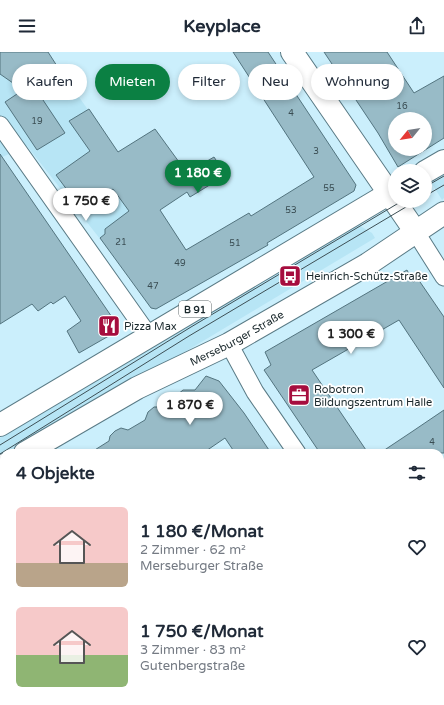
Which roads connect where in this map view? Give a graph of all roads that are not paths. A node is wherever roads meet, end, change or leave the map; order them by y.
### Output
1 (292, 52) edge
2 (0, 125) edge
3 (444, 161) edge
4 (432, 168) edge
5 (388, 186) edge
6 (388, 194) edge
7 (401, 208) edge
8 (444, 213) edge
9 (415, 231) junction
10 (444, 277) edge
11 (149, 336) junction
12 (229, 344) junction
13 (0, 425) edge
14 (31, 449) edge
15 (294, 449) edge

1 - 5 main road
2 - 11 street
3 - 4 main road
6 - 11 main road, B 91
7 - 9 main road
8 - 9 main road, Merseburger Straße
9 - 10 street
9 - 12 main road, Merseburger Straße
11 - 13 main road, B 91
12 - 14 main road, Merseburger Straße
12 - 15 street

